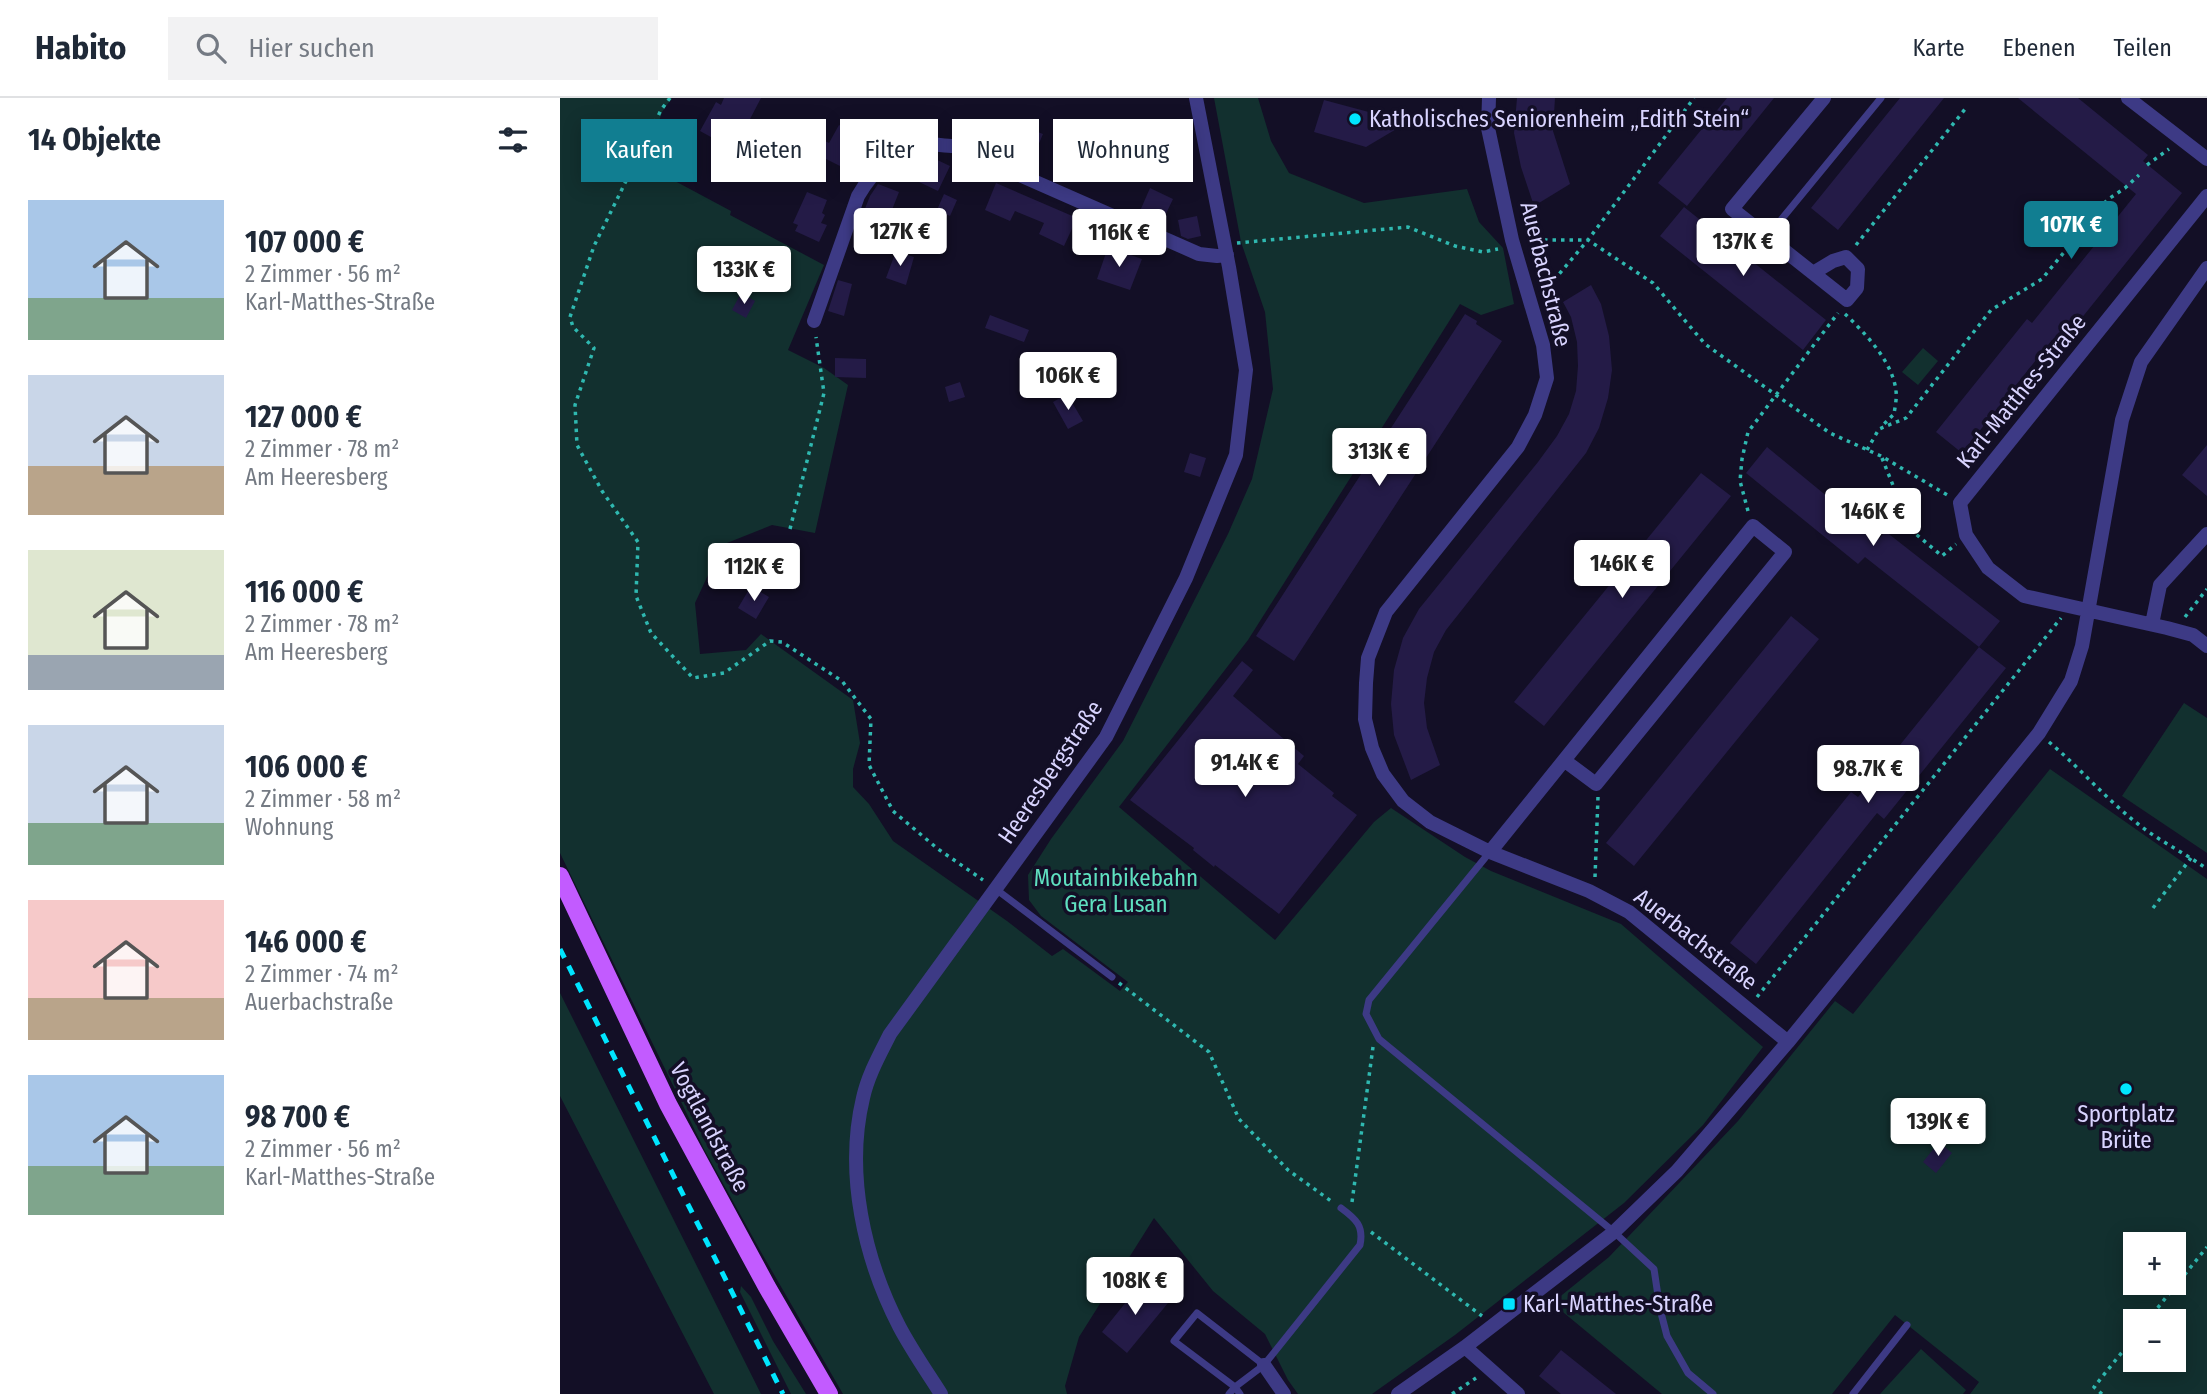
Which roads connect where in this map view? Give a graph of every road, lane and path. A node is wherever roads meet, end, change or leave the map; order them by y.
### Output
1 (670, 98) edge
2 (1196, 98) edge
3 (1489, 98) edge
4 (1694, 98) edge
5 (1824, 98) edge
6 (1881, 98) edge
7 (2128, 98) edge
8 (1966, 108) dead end
9 (2182, 139) junction
10 (2207, 159) edge
11 (2147, 165) dead end
12 (2138, 175) dead end
13 (2207, 196) edge
14 (1767, 237) junction
15 (1512, 240) junction
16 (1588, 240) junction
17 (1226, 250) junction
18 (1846, 257) junction
19 (2207, 268) edge
20 (1813, 273) junction
21 (1533, 304) junction
22 (814, 321) joint
23 (1776, 395) junction
24 (1880, 429) junction
25 (1867, 450) junction
26 (1881, 456) junction
27 (1960, 503) junction
28 (1753, 526) junction
29 (790, 528) dead end
30 (2207, 534) edge
31 (1966, 536) junction
32 (2207, 589) edge
33 (2071, 606) junction
34 (2089, 610) junction
35 (2152, 624) junction
36 (2176, 631) junction
37 (2207, 646) edge
38 (2039, 733) junction
39 (1565, 761) junction
40 (1596, 784) junction
41 (1490, 852) junction
42 (2191, 858) junction
43 (2207, 869) edge
44 (560, 876) edge
45 (997, 890) junction
46 (1589, 891) junction
47 (2153, 908) dead end
48 (1112, 977) joint
49 (1747, 1009) junction
50 (1378, 1039) junction
51 (1788, 1042) junction
52 (1341, 1208) joint
53 (1350, 1215) junction
54 (1614, 1232) junction
55 (1362, 1234) junction
56 (2207, 1247) edge
57 (2157, 1309) edge
58 (1484, 1317) dead end
59 (1907, 1325) dead end
60 (1465, 1347) junction
61 (2123, 1351) edge
62 (1264, 1365) junction
63 (1488, 1370) junction
64 (1237, 1390) edge
65 (829, 1394) edge
66 (941, 1394) edge
67 (1229, 1394) edge
68 (1284, 1394) edge
69 (1398, 1394) edge
70 (1452, 1394) edge
71 (1518, 1394) edge
72 (1713, 1394) edge
73 (1853, 1394) edge
74 (2102, 1394) edge

1 - 45 path
2 - 17 street, Heeresbergstraße
3 - 15 street, Auerbachstraße
4 - 16 path
5 - 14 street
6 - 14 lane
7 - 9 street
8 - 18 path
9 - 10 street
9 - 11 path
12 - 24 path
13 - 27 street, Karl-Matthes-Straße
14 - 20 street
15 - 16 path
15 - 17 path
15 - 21 street, Auerbachstraße
16 - 21 path
16 - 23 path
17 - 22 street
17 - 45 street, Heeresbergstraße
18 - 20 street
18 - 20 street
19 - 34 street
21 - 41 street, Auerbachstraße
22 - 29 path
23 - 24 path
23 - 25 path
23 - 28 path
24 - 25 path
25 - 26 path
26 - 27 path
26 - 31 path
27 - 31 street, Karl-Matthes-Straße
28 - 39 street
28 - 40 street
30 - 35 street
31 - 33 street, Karl-Matthes-Straße
32 - 36 path
33 - 34 street, Karl-Matthes-Straße
33 - 49 path
34 - 35 street, Karl-Matthes-Straße
34 - 38 street
35 - 36 street, Karl-Matthes-Straße
36 - 37 street, Karl-Matthes-Straße
38 - 42 path
38 - 51 street
39 - 40 street
39 - 41 street
40 - 46 path
41 - 46 street, Auerbachstraße
41 - 50 lane
42 - 43 path
42 - 47 path
44 - 65 main road, Vogtlandstraße
45 - 48 lane
45 - 66 street, Heeresbergstraße
46 - 49 street, Auerbachstraße
48 - 52 path
49 - 51 street, Auerbachstraße
50 - 53 path
50 - 54 lane
51 - 54 street
52 - 53 lane
53 - 55 lane
54 - 60 street
54 - 72 lane
55 - 58 path
55 - 62 lane
56 - 57 path
59 - 73 lane
60 - 63 street
60 - 69 street
61 - 74 path
62 - 64 lane
62 - 64 lane
62 - 68 street
63 - 70 path
63 - 71 street
64 - 67 lane

